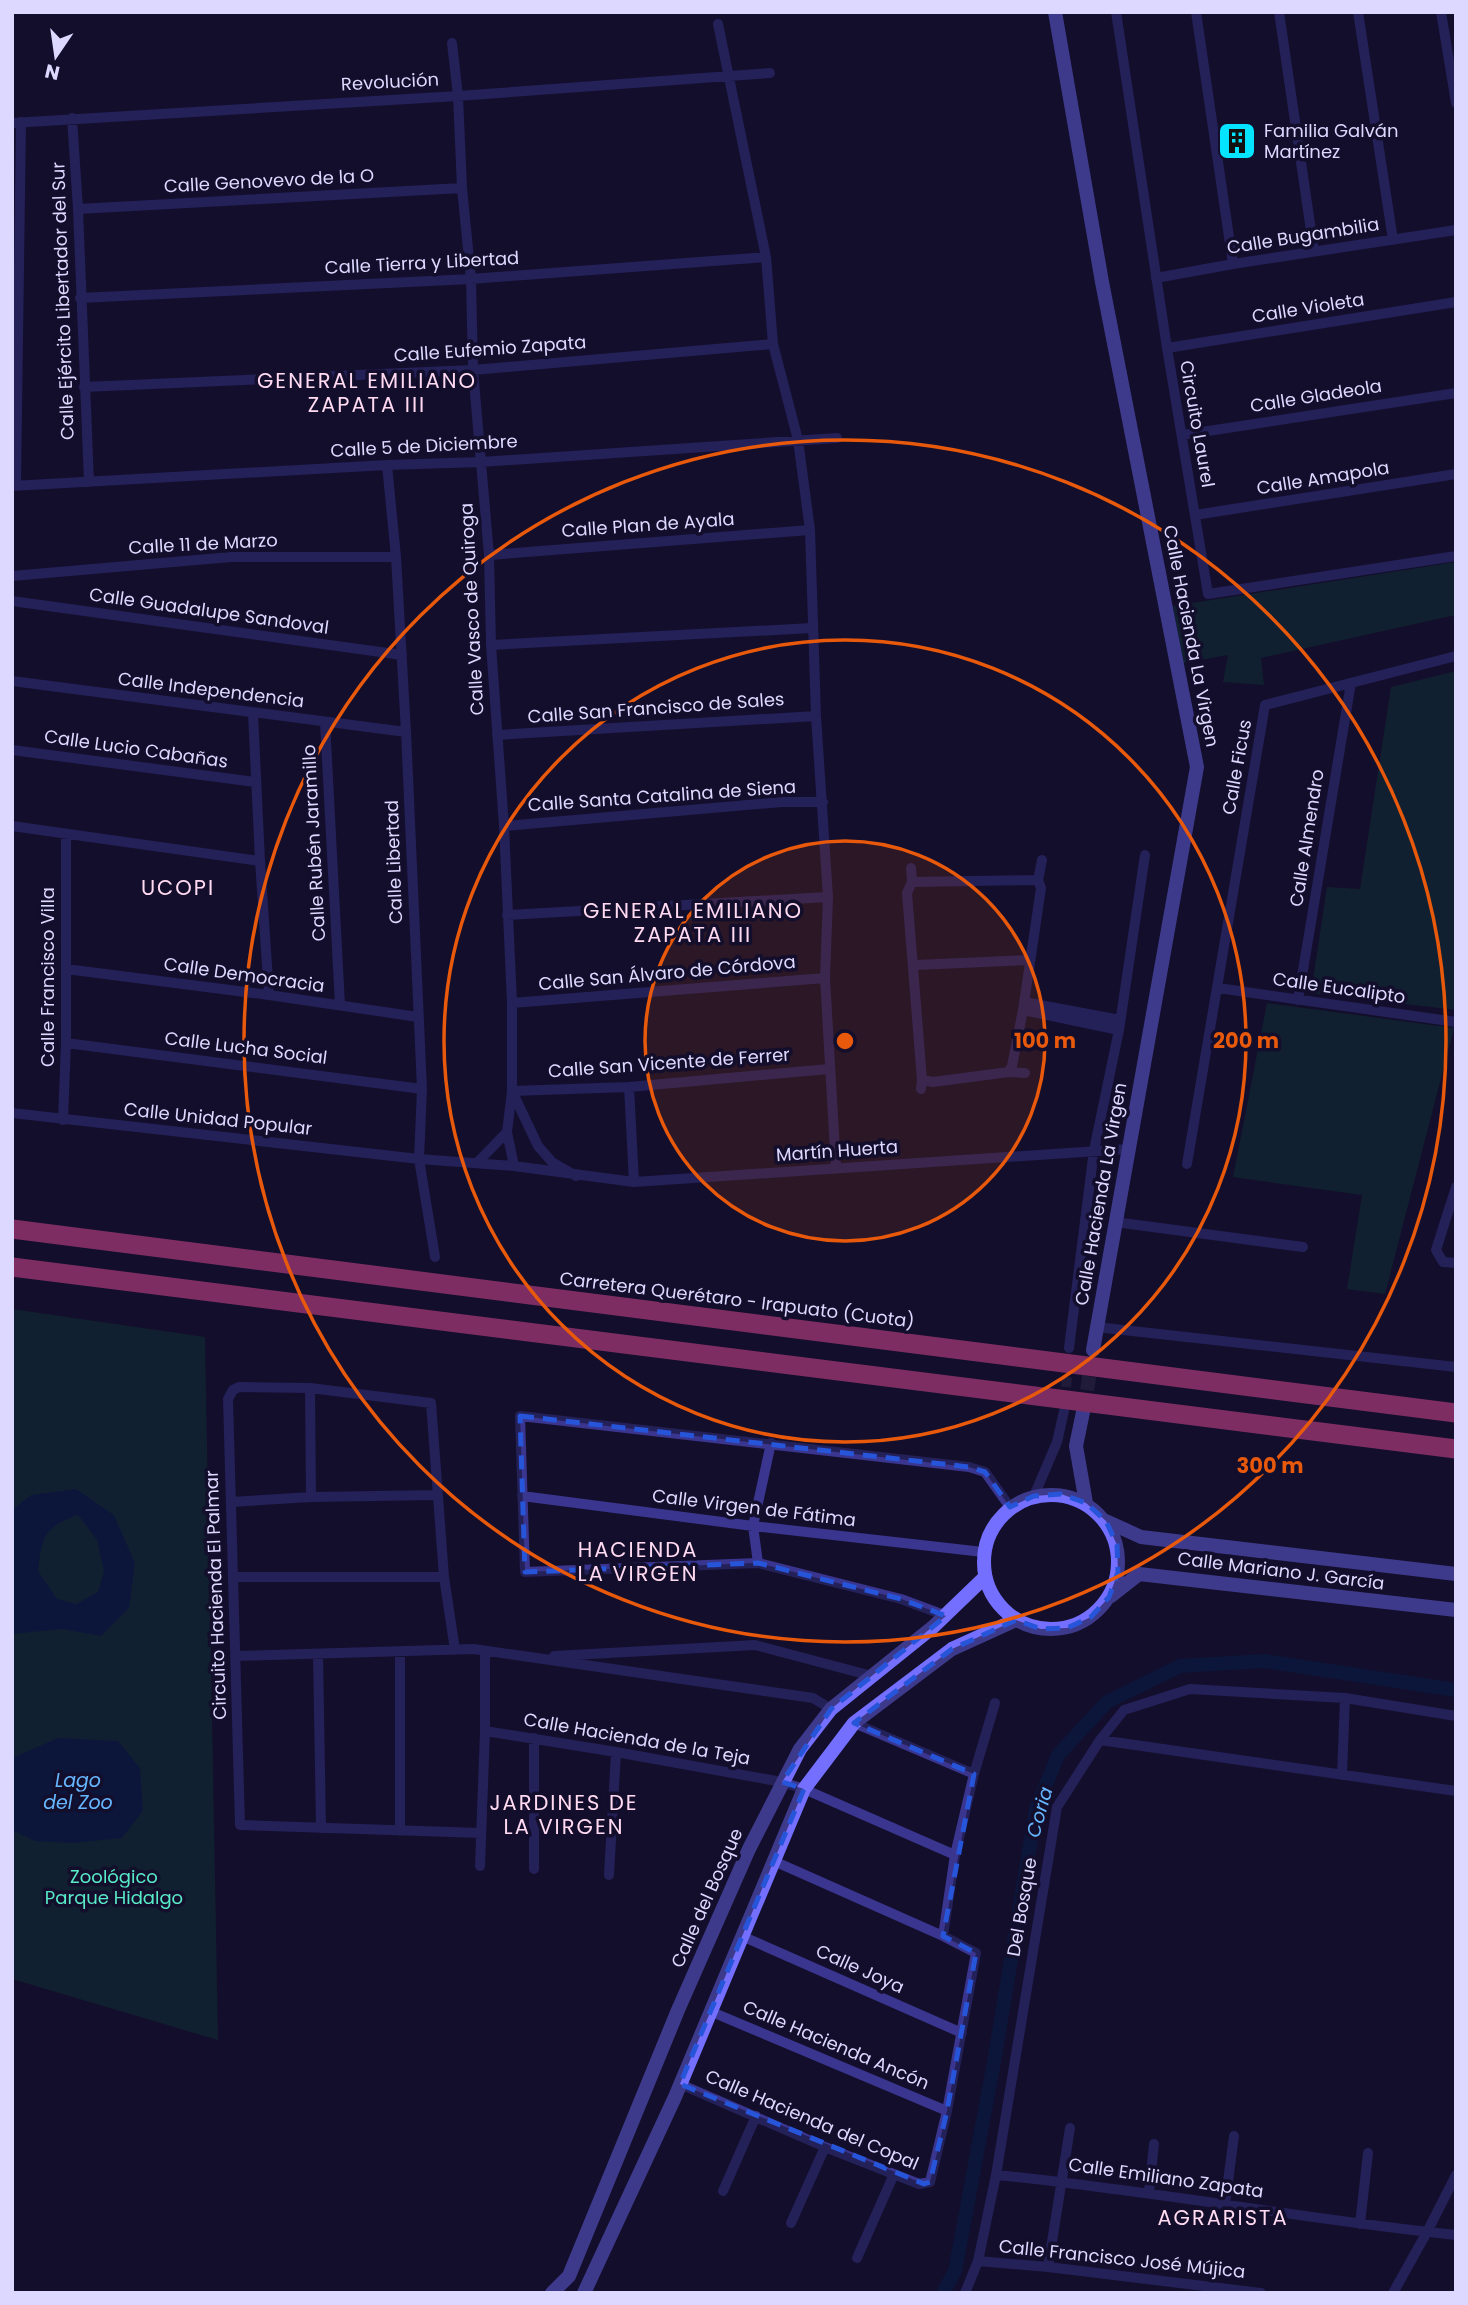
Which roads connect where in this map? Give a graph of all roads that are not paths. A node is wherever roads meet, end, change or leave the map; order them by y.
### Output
1 (1055, 12) edge
2 (1116, 12) edge
3 (1196, 12) edge
4 (1279, 12) edge
5 (1358, 12) edge
6 (1441, 12) edge
7 (718, 24) dead end
8 (452, 43) dead end
9 (770, 73) dead end
10 (728, 75) junction
11 (458, 96) junction
12 (1456, 103) edge
13 (72, 118) junction
14 (17, 122) edge
15 (462, 188) junction
16 (78, 209) junction
17 (1456, 230) edge
18 (1393, 240) junction
19 (1314, 251) junction
20 (766, 257) junction
21 (1233, 264) junction
22 (1156, 278) junction
23 (471, 279) junction
24 (80, 298) junction
25 (1456, 302) edge
26 (773, 344) junction
27 (1167, 348) junction
28 (473, 370) junction
29 (84, 387) junction
30 (1456, 393) edge
31 (1182, 435) junction
32 (837, 438) dead end
33 (798, 440) junction
34 (481, 462) junction
35 (387, 465) junction
36 (1456, 474) edge
37 (89, 482) junction
38 (14, 485) edge
39 (1195, 515) junction
40 (810, 530) junction
41 (489, 555) junction
42 (1456, 556) edge
43 (396, 557) junction
44 (12, 576) edge
45 (12, 601) edge
46 (812, 628) junction
47 (491, 645) junction
48 (402, 655) junction
49 (1456, 656) edge
50 (12, 681) edge
51 (1351, 683) junction
52 (253, 713) junction
53 (816, 716) junction
54 (324, 722) junction
55 (406, 732) junction
56 (497, 736) junction
57 (12, 750) edge
58 (255, 782) junction
59 (823, 802) junction
60 (12, 826) edge
61 (504, 826) junction
62 (66, 834) junction
63 (1145, 855) dead end
64 (1042, 860) dead end
65 (260, 861) junction
66 (911, 868) dead end
67 (1038, 880) junction
68 (912, 882) junction
69 (828, 897) junction
70 (507, 915) junction
71 (1030, 960) junction
72 (915, 965) junction
73 (66, 969) junction
74 (825, 978) junction
75 (1218, 988) junction
76 (269, 995) junction
77 (1298, 1000) junction
78 (512, 1003) junction
79 (340, 1005) junction
80 (1024, 1006) junction
81 (418, 1017) junction
82 (1456, 1022) edge
83 (1120, 1025) junction
84 (66, 1043) junction
85 (829, 1069) junction
86 (1009, 1072) junction
87 (1025, 1073) dead end
88 (629, 1087) junction
89 (422, 1089) junction
90 (512, 1091) junction
91 (12, 1113) edge
92 (63, 1119) junction
93 (507, 1132) junction
94 (1128, 1149) junction
95 (1094, 1150) junction
96 (419, 1159) junction
97 (552, 1162) joint
98 (477, 1163) junction
99 (1187, 1164) dead end
100 (514, 1166) junction
101 (836, 1168) junction
102 (576, 1176) junction
103 (635, 1182) junction
104 (1456, 1187) edge
105 (1115, 1222) junction
106 (12, 1229) edge
107 (1303, 1247) dead end
108 (435, 1257) dead end
109 (1456, 1263) edge
110 (12, 1267) edge
111 (1096, 1327) junction
112 (1069, 1348) tunnel mouth
113 (1093, 1350) tunnel mouth
114 (1456, 1367) edge
115 (310, 1388) junction
116 (1064, 1411) tunnel mouth
117 (1083, 1412) tunnel mouth
118 (1456, 1413) edge
119 (771, 1443) junction
120 (1456, 1449) edge
121 (437, 1495) junction
122 (522, 1496) junction
123 (1034, 1496) junction
124 (311, 1497) junction
125 (231, 1502) junction
126 (1086, 1503) junction
127 (1010, 1507) junction
128 (1105, 1521) junction
129 (753, 1526) junction
130 (983, 1552) junction
131 (758, 1563) junction
132 (1456, 1574) edge
133 (233, 1577) junction
134 (444, 1577) junction
135 (984, 1578) junction
136 (1110, 1597) junction
137 (1456, 1610) edge
138 (944, 1615) junction
139 (1016, 1620) junction
140 (455, 1650) junction
141 (485, 1651) junction
142 (400, 1652) junction
143 (318, 1654) junction
144 (235, 1656) junction
145 (530, 1657) junction
146 (872, 1676) junction
147 (1345, 1698) junction
148 (995, 1703) dead end
149 (831, 1709) junction
150 (1456, 1716) edge
151 (855, 1723) junction
152 (485, 1731) junction
153 (534, 1738) junction
154 (1100, 1740) junction
155 (616, 1752) junction
156 (974, 1774) junction
157 (1342, 1775) junction
158 (782, 1782) junction
159 (804, 1789) junction
160 (1456, 1791) edge
161 (321, 1828) junction
162 (400, 1831) junction
163 (481, 1833) junction
164 (955, 1855) junction
165 (776, 1862) junction
166 (480, 1866) dead end
167 (534, 1869) dead end
168 (609, 1875) dead end
169 (943, 1936) junction
170 (744, 1937) junction
171 (712, 2012) junction
172 (962, 2033) junction
173 (680, 2084) junction
174 (947, 2111) junction
175 (756, 2116) junction
176 (1070, 2128) dead end
177 (1234, 2136) dead end
178 (1154, 2144) dead end
179 (825, 2147) junction
180 (1368, 2152) dead end
181 (894, 2174) junction
182 (996, 2175) junction
183 (1456, 2175) edge
184 (1062, 2181) junction
185 (723, 2191) dead end
186 (1149, 2192) junction
187 (1225, 2204) junction
188 (791, 2224) dead end
189 (1360, 2224) junction
190 (1427, 2232) junction
191 (1456, 2235) edge
192 (857, 2258) dead end
193 (978, 2261) junction
194 (1048, 2267) junction
195 (552, 2293) edge
196 (584, 2293) edge
197 (965, 2293) edge
198 (1261, 2293) edge
199 (1392, 2293) edge

1 - 94 street, Calle Hacienda La Virgen
2 - 22 street, Circuito Laurel
3 - 21 street
4 - 19 street
5 - 18 street
6 - 12 street
7 - 10 street
8 - 11 street, Calle Vasco de Quiroga
9 - 10 street, Revolución
10 - 11 street, Revolución
10 - 20 street
11 - 13 street, Revolución
11 - 15 street, Calle Vasco de Quiroga
13 - 14 street, Revolución
13 - 16 street, Calle Ejército Libertador del Sur
14 - 38 street
15 - 16 street, Calle Genovevo de la O
15 - 23 street, Calle Vasco de Quiroga
16 - 24 street, Calle Ejército Libertador del Sur
17 - 18 street, Calle Bugambilia
18 - 19 street, Calle Bugambilia
19 - 21 street, Calle Bugambilia
20 - 23 street, Calle Tierra y Libertad
20 - 26 street
21 - 22 street, Calle Bugambilia
22 - 27 street, Circuito Laurel
23 - 24 street, Calle Tierra y Libertad
23 - 28 street, Calle Vasco de Quiroga
24 - 29 street, Calle Ejército Libertador del Sur
25 - 27 street, Calle Violeta
26 - 28 street, Calle Eufemio Zapata
26 - 33 street
27 - 31 street, Circuito Laurel
28 - 29 street, Calle Eufemio Zapata
28 - 34 street, Calle Vasco de Quiroga
29 - 37 street, Calle Ejército Libertador del Sur
30 - 31 street, Calle Gladeola
31 - 39 street, Circuito Laurel
32 - 33 street, Calle 5 de Diciembre
33 - 34 street, Calle 5 de Diciembre
33 - 40 street
34 - 35 street, Calle 5 de Diciembre
34 - 41 street, Calle Vasco de Quiroga
35 - 37 street, Calle 5 de Diciembre
35 - 43 street, Calle Libertad
36 - 39 street, Calle Amapola
37 - 38 street, Calle 5 de Diciembre
39 - 42 street, Circuito Laurel
40 - 41 street, Calle Plan de Ayala
40 - 46 street
41 - 47 street, Calle Vasco de Quiroga
43 - 44 street, Calle 11 de Marzo
43 - 48 street, Calle Libertad
45 - 48 street, Calle Guadalupe Sandoval
46 - 47 street
46 - 53 street
47 - 56 street, Calle Vasco de Quiroga
48 - 55 street, Calle Libertad
49 - 51 street, Calle Ficus
50 - 52 street, Calle Independencia
51 - 75 street, Calle Ficus
51 - 77 street, Calle Almendro
52 - 54 street, Calle Independencia
52 - 58 street
53 - 56 street, Calle San Francisco de Sales
53 - 59 street
54 - 55 street, Calle Independencia
54 - 79 street, Calle Rubén Jaramillo
55 - 81 street, Calle Libertad
56 - 61 street, Calle Vasco de Quiroga
57 - 58 street, Calle Lucio Cabañas
58 - 65 street
59 - 61 street, Calle Santa Catalina de Siena
59 - 69 street
60 - 62 street
61 - 70 street, Calle Vasco de Quiroga
62 - 65 street
62 - 73 street, Calle Francisco Villa
63 - 83 street
64 - 67 street
65 - 76 street
66 - 68 street
67 - 68 street
67 - 71 street
68 - 72 street
69 - 70 street
69 - 74 street
70 - 78 street, Calle Vasco de Quiroga
71 - 72 street
71 - 80 street
72 - 86 street
73 - 76 street, Calle Democracia
73 - 84 street, Calle Francisco Villa
74 - 78 street, Calle San Álvaro de Córdova
74 - 85 street
75 - 77 street, Calle Eucalipto
75 - 99 street
76 - 79 street, Calle Democracia
77 - 82 street, Calle Eucalipto
78 - 90 street, Calle Vasco de Quiroga
79 - 81 street, Calle Democracia
80 - 83 street
80 - 86 street
81 - 89 street, Calle Libertad
83 - 95 street
84 - 89 street, Calle Lucha Social
84 - 92 street, Calle Francisco Villa
85 - 88 street, Calle San Vicente de Ferrer
85 - 101 street
86 - 87 street
88 - 90 street, Calle San Vicente de Ferrer
88 - 103 street
89 - 96 street, Calle Libertad
90 - 93 street
90 - 97 street, Calle Vasco de Quiroga
91 - 92 street, Calle Unidad Popular
92 - 96 street, Calle Unidad Popular
93 - 98 street
93 - 100 street
94 - 95 street, Martín Huerta
94 - 105 street, Calle Hacienda La Virgen
95 - 101 street, Martín Huerta
95 - 112 street
96 - 98 street, Calle Unidad Popular
96 - 108 street, Calle Libertad
97 - 102 street, Martín Huerta
98 - 100 street, Calle Unidad Popular
100 - 102 street, Calle Unidad Popular
101 - 103 street, Martín Huerta
102 - 103 street, Martín Huerta
104 - 109 street
105 - 107 street
105 - 111 street, Calle Hacienda La Virgen
106 - 118 highway, Carretera Querétaro - Irapuato (Cuota)
110 - 120 highway
111 - 113 street, Calle Hacienda La Virgen
111 - 114 street
115 - 121 street, Circuito Hacienda El Palmar
115 - 124 street
115 - 125 street, Circuito Hacienda El Palmar
116 - 123 street
117 - 126 street
119 - 122 street
119 - 127 street
119 - 129 street
121 - 124 street
121 - 134 street, Circuito Hacienda El Palmar
122 - 129 street, Calle Virgen de Fátima
122 - 131 street
123 - 126 street
123 - 127 street
124 - 125 street
125 - 133 street, Circuito Hacienda El Palmar
126 - 128 street
127 - 130 street
128 - 132 street, Calle Mariano J. García
128 - 136 street
129 - 130 street, Calle Virgen de Fátima
129 - 131 street
130 - 135 street
131 - 138 street
133 - 134 street
133 - 144 street, Circuito Hacienda El Palmar
134 - 140 street, Circuito Hacienda El Palmar
135 - 138 street, Calle del Bosque
135 - 139 street
136 - 137 street, Calle Mariano J. García
136 - 139 street
138 - 146 street, Calle del Bosque
139 - 151 street
140 - 141 street
140 - 142 street
141 - 145 street
141 - 152 street
142 - 143 street
142 - 162 street
143 - 144 street
143 - 161 street
144 - 161 street, Circuito Hacienda El Palmar
145 - 146 street
145 - 149 street
146 - 149 street, Calle del Bosque
147 - 150 street, Del Bosque
147 - 154 street, Del Bosque
147 - 157 street
148 - 156 street
149 - 158 street, Calle del Bosque
151 - 156 street
151 - 159 street
152 - 153 street, Calle Hacienda de la Teja
152 - 163 street
153 - 155 street, Calle Hacienda de la Teja
153 - 167 street
154 - 157 street
154 - 182 street, Del Bosque
155 - 158 street, Calle Hacienda de la Teja
155 - 168 street
156 - 164 street
157 - 160 street
158 - 159 street, Calle Hacienda de la Teja
158 - 195 street, Calle del Bosque
159 - 164 street, Calle Hacienda de la Teja
159 - 165 street
161 - 162 street, Circuito Hacienda El Palmar
162 - 163 street, Circuito Hacienda El Palmar
163 - 166 street
164 - 169 street
165 - 169 street
165 - 170 street
169 - 172 street
170 - 171 street
170 - 172 street, Calle Joya
171 - 173 street
171 - 174 street, Calle Hacienda Ancón
172 - 174 street
173 - 175 street, Calle Hacienda del Copal
173 - 196 street
174 - 181 street, Calle Hacienda del Copal
175 - 179 street, Calle Hacienda del Copal
175 - 185 street
176 - 184 street
177 - 187 street
178 - 186 street
179 - 181 street, Calle Hacienda del Copal
179 - 188 street
180 - 189 street
181 - 192 street
182 - 184 street, Calle Emiliano Zapata
182 - 193 street, Del Bosque
183 - 190 street
184 - 186 street, Calle Emiliano Zapata
184 - 194 street
186 - 187 street, Calle Emiliano Zapata
187 - 189 street, Calle Emiliano Zapata
189 - 190 street, Calle Emiliano Zapata
190 - 191 street, Calle Emiliano Zapata
190 - 199 street
193 - 194 street, Calle Francisco José Mújica
193 - 197 street, Del Bosque
194 - 198 street, Calle Francisco José Mújica

